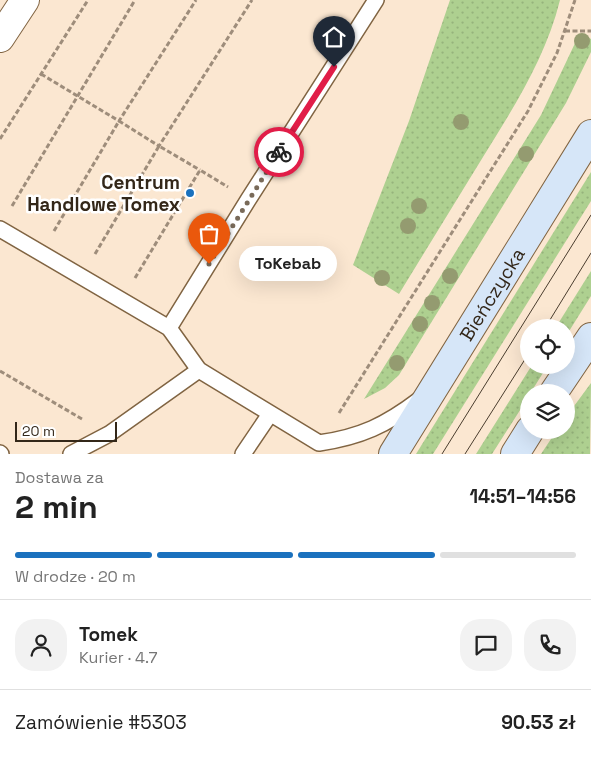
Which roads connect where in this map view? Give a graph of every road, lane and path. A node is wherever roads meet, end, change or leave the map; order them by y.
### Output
1 (25, 0) edge
2 (88, 0) edge
3 (135, 0) edge
4 (196, 0) edge
5 (252, 0) edge
6 (376, 0) edge
7 (575, 0) edge
8 (565, 31) junction
9 (591, 31) edge
10 (0, 38) edge
11 (41, 74) junction
12 (76, 96) junction
13 (119, 121) junction
14 (591, 134) edge
15 (0, 139) edge
16 (159, 146) junction
17 (200, 170) junction
18 (248, 200) junction
19 (10, 210) dead end
20 (0, 229) edge
21 (41, 252) junction
22 (82, 276) junction
23 (121, 300) junction
24 (169, 328) junction
25 (591, 337) edge
26 (199, 370) junction
27 (0, 372) edge
28 (559, 384) edge
29 (434, 387) junction
30 (342, 408) dead end
31 (270, 414) junction
32 (109, 434) junction
33 (524, 439) edge
34 (321, 448) edge
35 (71, 454) edge
36 (243, 454) edge
37 (393, 454) edge
38 (515, 454) edge

1 - 10 street
2 - 11 path
3 - 12 path
4 - 13 path
5 - 16 path
6 - 18 lane
7 - 8 path
8 - 9 path
8 - 30 path
11 - 12 path
11 - 15 path
12 - 13 path
12 - 19 path
13 - 16 path
13 - 21 path
14 - 29 main road, Bieńczycka
16 - 17 path
16 - 22 path
17 - 18 path
17 - 23 path
18 - 24 lane
20 - 21 lane
21 - 22 lane
22 - 23 lane
23 - 24 lane
24 - 26 lane
25 - 28 main road
26 - 31 lane
26 - 32 lane
27 - 32 path
29 - 34 lane
29 - 37 main road, Bieńczycka
31 - 34 lane
31 - 36 lane
32 - 35 lane
33 - 38 main road

